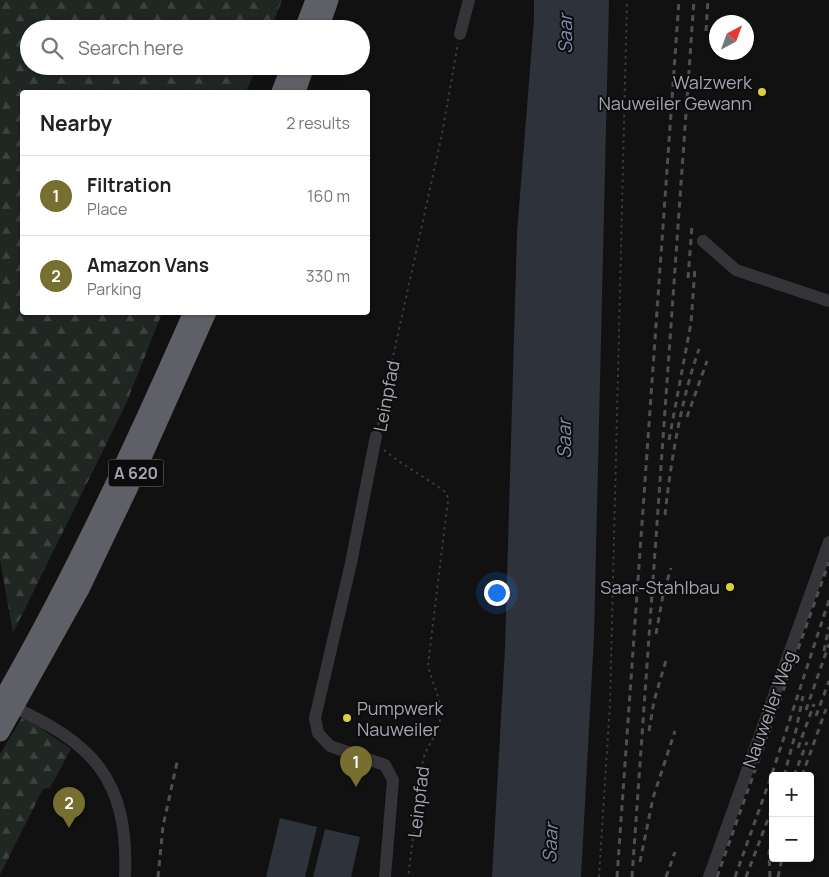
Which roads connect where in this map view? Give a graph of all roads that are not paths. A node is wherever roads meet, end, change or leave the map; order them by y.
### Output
1 (315, 0) edge
2 (329, 0) edge
3 (469, 0) edge
4 (307, 20) edge
5 (322, 20) edge
6 (460, 34) road end
7 (288, 75) edge
8 (302, 75) edge
9 (283, 90) edge
10 (297, 90) edge
11 (702, 241) dead end
12 (829, 301) edge
13 (192, 315) edge
14 (206, 315) edge
15 (376, 436) road end
16 (829, 542) edge
17 (51, 627) junction
18 (0, 703) edge
19 (0, 732) edge
20 (125, 877) edge
21 (385, 877) edge
22 (709, 877) edge

1 - 4 highway
2 - 5 highway
3 - 6 street
7 - 9 highway
8 - 10 highway
11 - 12 street
13 - 17 highway, A 620
14 - 17 highway, A 620
15 - 21 street
16 - 22 street, Nauweiler Weg
17 - 18 highway, A 620
17 - 19 highway, A 620
18 - 20 street

